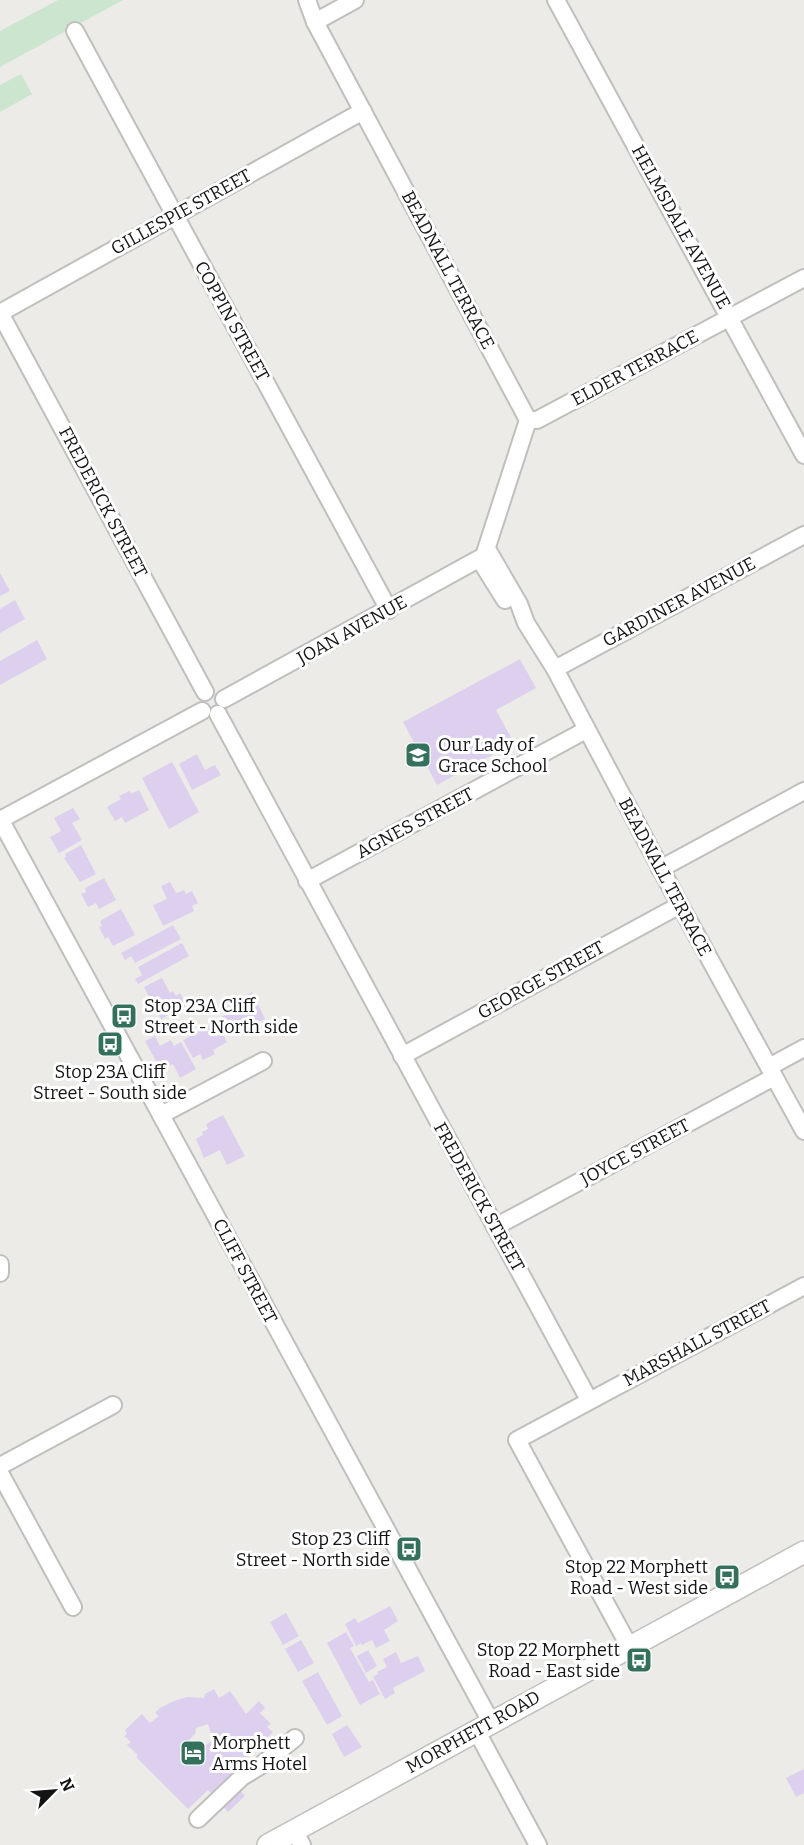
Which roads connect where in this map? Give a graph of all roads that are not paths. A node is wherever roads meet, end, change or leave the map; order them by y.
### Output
1 (307, 0) edge
2 (355, 0) edge
3 (556, 0) edge
4 (315, 22) junction
5 (75, 31) dead end
6 (363, 111) junction
7 (174, 215) junction
8 (804, 278) edge
9 (0, 313) edge
10 (731, 318) junction
11 (528, 420) junction
12 (804, 455) edge
13 (804, 535) edge
14 (483, 554) junction
15 (389, 610) junction
16 (555, 669) junction
17 (215, 708) junction
18 (586, 730) junction
19 (804, 791) edge
20 (0, 820) edge
21 (15, 846) junction
22 (0, 855) edge
23 (660, 869) junction
24 (307, 881) junction
25 (680, 905) junction
26 (804, 1048) edge
27 (402, 1056) junction
28 (263, 1060) dead end
29 (772, 1072) junction
30 (161, 1115) junction
31 (804, 1131) edge
32 (495, 1227) junction
33 (0, 1264) edge
34 (0, 1273) edge
35 (804, 1286) edge
36 (589, 1400) junction
37 (113, 1405) dead end
38 (0, 1466) edge
39 (0, 1473) edge
40 (804, 1552) edge
41 (73, 1606) dead end
42 (629, 1647) junction
43 (483, 1726) junction
44 (295, 1738) dead end
45 (198, 1819) dead end
46 (298, 1838) edge
47 (268, 1845) edge
48 (538, 1845) edge

1 - 4 street, BEADNALL TERRACE
2 - 4 street
3 - 10 street, HELMSDALE AVENUE
4 - 6 street, BEADNALL TERRACE
5 - 7 street, COPPIN STREET
6 - 7 street, GILLESPIE STREET
6 - 11 street, BEADNALL TERRACE
7 - 9 street, GILLESPIE STREET
7 - 15 street, COPPIN STREET
8 - 10 street, ELDER TERRACE
9 - 17 street, FREDERICK STREET
10 - 11 street, ELDER TERRACE
10 - 12 street, HELMSDALE AVENUE
11 - 14 street
13 - 16 street, GARDINER AVENUE
14 - 15 street, JOAN AVENUE
14 - 16 street, BEADNALL TERRACE
15 - 17 street, JOAN AVENUE
16 - 18 street, BEADNALL TERRACE
17 - 20 street, JOAN AVENUE
17 - 24 street, FREDERICK STREET
18 - 23 street, BEADNALL TERRACE
18 - 24 street, AGNES STREET
19 - 23 street
20 - 21 street, CLIFF STREET
21 - 22 street
21 - 30 street, CLIFF STREET
23 - 25 street, BEADNALL TERRACE
24 - 27 street, FREDERICK STREET
25 - 27 street, GEORGE STREET
25 - 29 street, BEADNALL TERRACE
26 - 29 street, JOYCE STREET
27 - 32 street, FREDERICK STREET
28 - 30 street
29 - 31 street, BEADNALL TERRACE
29 - 32 street, JOYCE STREET
30 - 43 street, CLIFF STREET
32 - 36 street, FREDERICK STREET
33 - 34 street
35 - 36 street, MARSHALL STREET
36 - 42 street
37 - 38 street
39 - 41 street
40 - 42 main road, MORPHETT ROAD
42 - 43 main road, MORPHETT ROAD
43 - 46 main road, MORPHETT ROAD
43 - 48 street, CLIFF STREET
44 - 45 street
46 - 47 main road, MORPHETT ROAD

